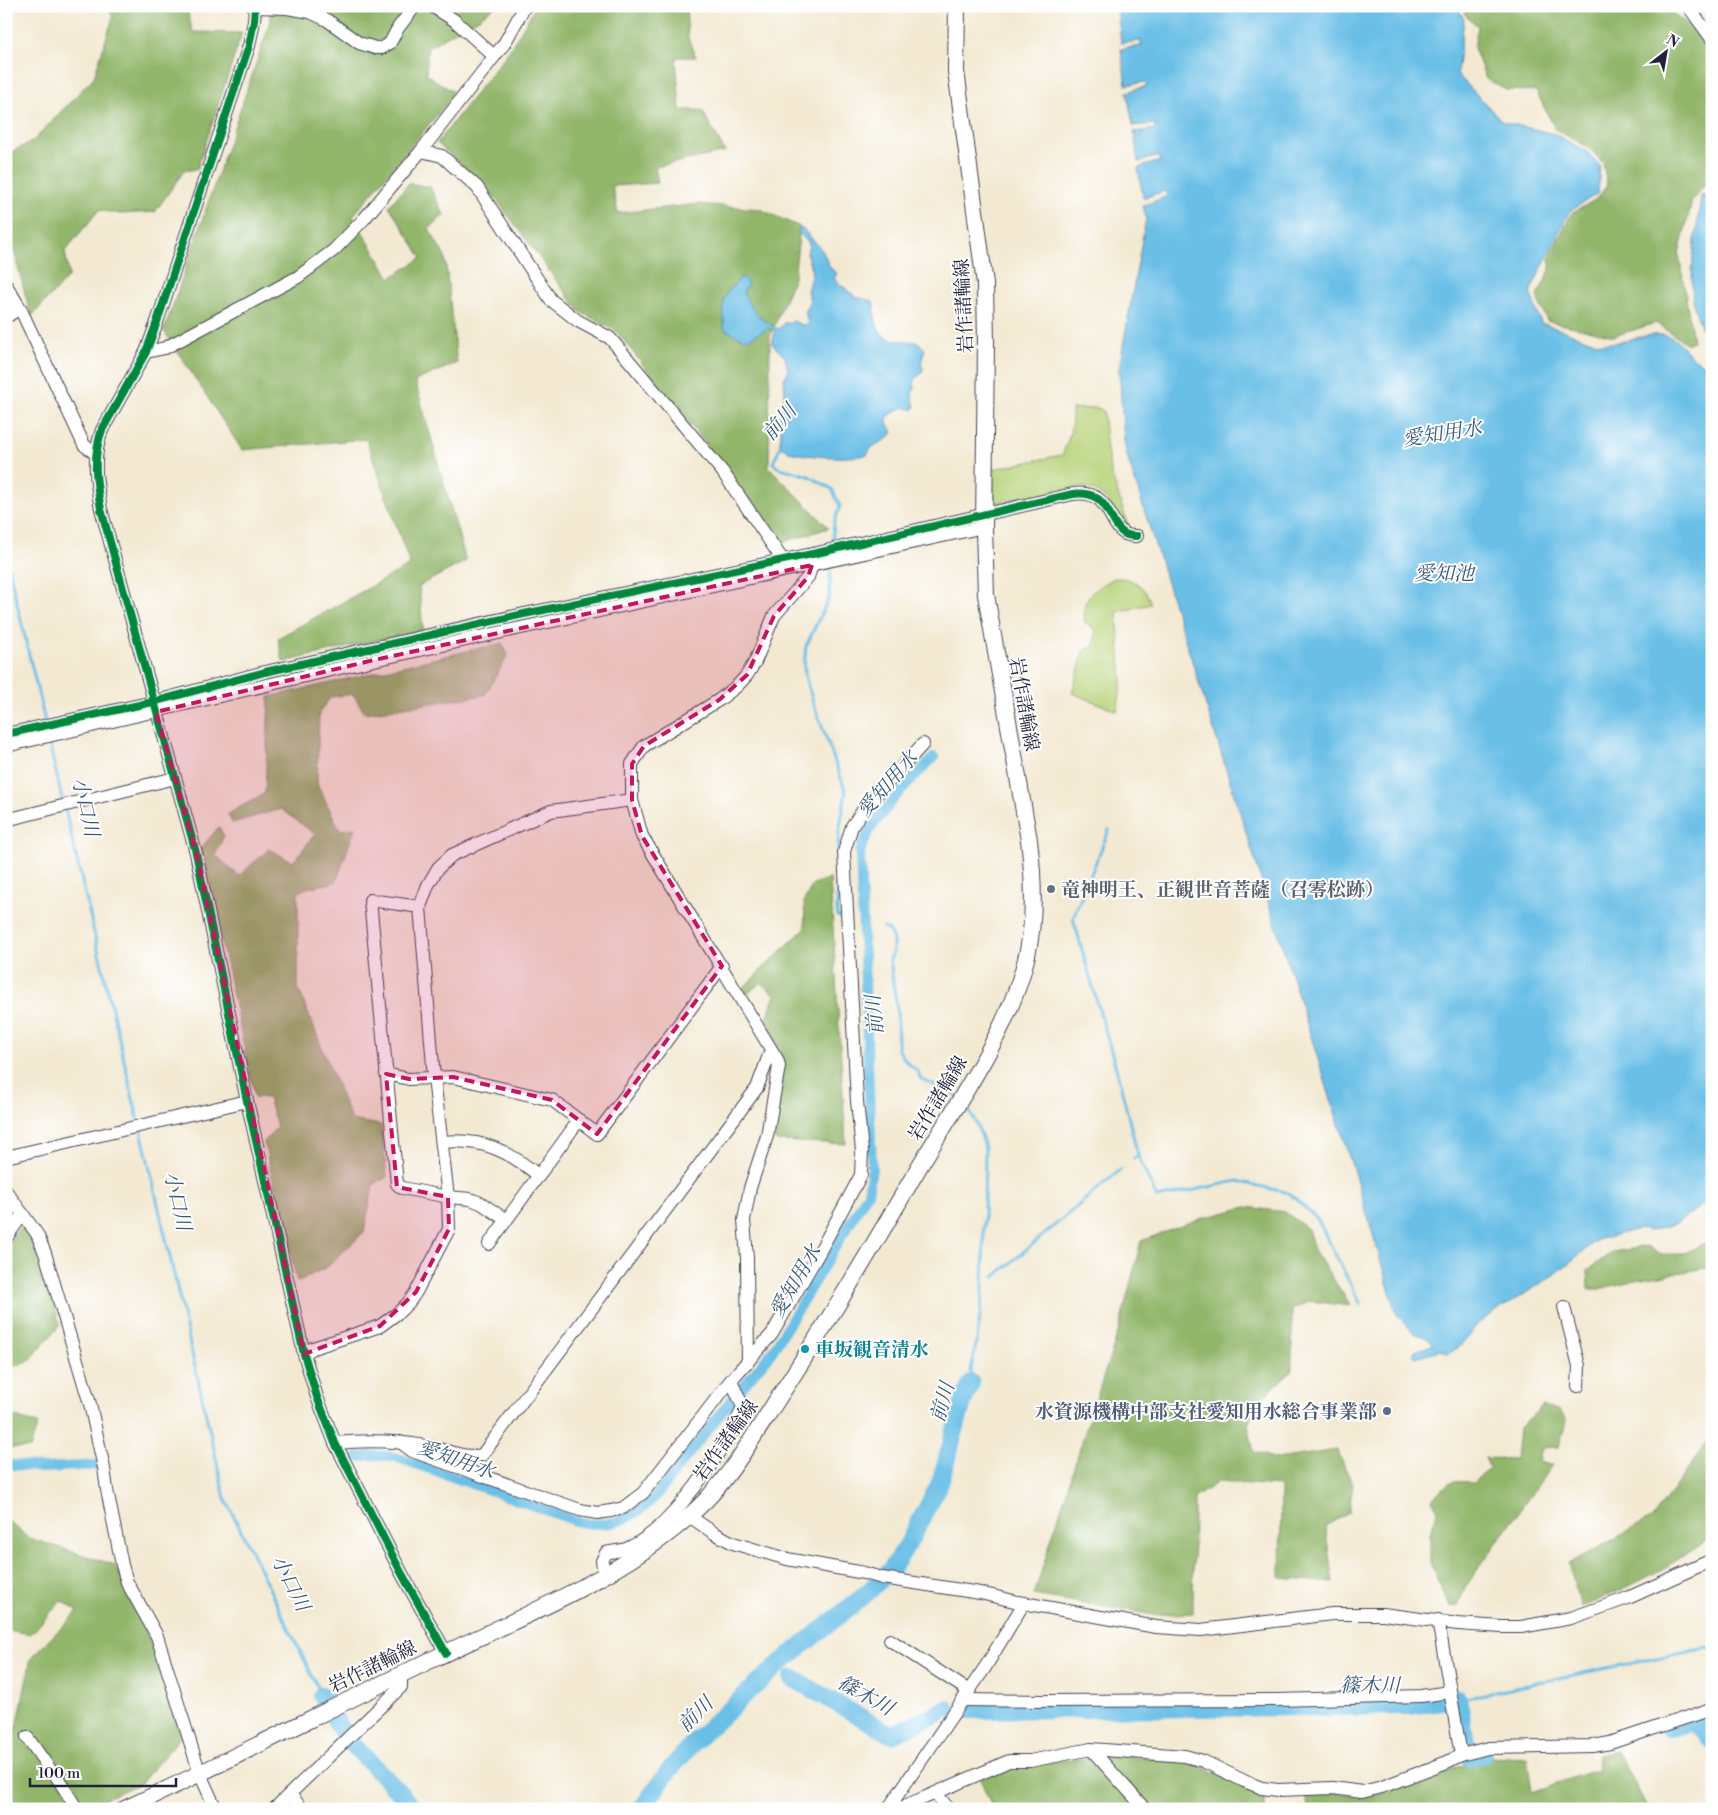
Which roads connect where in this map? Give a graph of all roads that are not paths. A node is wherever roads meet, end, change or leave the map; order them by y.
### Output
1 (415, 6) edge
2 (432, 6) edge
3 (525, 6) edge
4 (957, 6) edge
5 (1688, 6) edge
6 (255, 7) edge
7 (1712, 39) edge
8 (494, 56) junction
9 (421, 151) junction
10 (6, 285) edge
11 (20, 308) junction
12 (6, 317) edge
13 (146, 352) junction
14 (96, 454) junction
15 (984, 521) junction
16 (1137, 536) dead end
17 (782, 559) junction
18 (812, 565) junction
19 (154, 707) junction
20 (6, 734) edge
21 (34, 734) junction
22 (923, 744) dead end
23 (6, 746) edge
24 (175, 778) junction
25 (632, 800) junction
26 (6, 820) edge
27 (420, 907) junction
28 (722, 966) junction
29 (771, 1050) junction
30 (386, 1074) junction
31 (434, 1078) junction
32 (247, 1100) junction
33 (579, 1120) junction
34 (443, 1142) junction
35 (6, 1158) edge
36 (539, 1176) junction
37 (6, 1191) edge
38 (448, 1197) junction
39 (23, 1214) junction
40 (506, 1220) junction
41 (6, 1238) edge
42 (489, 1244) dead end
43 (1564, 1307) dead end
44 (304, 1354) junction
45 (748, 1362) junction
46 (732, 1380) junction
47 (1578, 1386) dead end
48 (400, 1442) junction
49 (335, 1443) junction
50 (689, 1516) junction
51 (1712, 1560) edge
52 (604, 1574) junction
53 (1024, 1603) junction
54 (1438, 1620) junction
55 (890, 1640) dead end
56 (446, 1653) junction
57 (401, 1675) junction
58 (1450, 1692) junction
59 (966, 1695) junction
60 (1712, 1709) edge
61 (27, 1737) dead end
62 (1091, 1749) junction
63 (1461, 1754) junction
64 (200, 1774) junction
65 (290, 1794) junction
66 (936, 1794) junction
67 (213, 1807) edge
68 (889, 1808) edge
69 (77, 1809) edge
70 (125, 1809) edge
71 (274, 1809) edge
72 (302, 1809) edge
73 (949, 1809) edge
74 (1145, 1809) edge

1 - 6 street
2 - 8 street
3 - 8 street
4 - 15 main road, 岩作諸輪線
5 - 7 street
6 - 13 street
8 - 9 street
9 - 13 street
9 - 17 street
10 - 11 street
11 - 12 street
11 - 14 street
13 - 14 street
14 - 19 street
15 - 16 street
15 - 17 street
15 - 18 street
15 - 50 main road, 岩作諸輪線
17 - 19 street
18 - 19 street
18 - 25 street
19 - 21 street
19 - 24 street
20 - 21 street
21 - 23 street
22 - 45 street
24 - 26 street
24 - 32 street
25 - 27 street
25 - 28 street
27 - 30 street
27 - 31 street
28 - 29 street
28 - 33 street
29 - 45 street
29 - 48 street
30 - 31 street
30 - 38 street
31 - 33 street
31 - 34 street
32 - 35 street
32 - 44 street
33 - 36 street
34 - 36 street
34 - 38 street
36 - 40 street
37 - 39 street
38 - 40 street
38 - 44 street
39 - 41 street
39 - 64 street
40 - 42 street
43 - 47 street
44 - 49 street
45 - 46 street
46 - 48 street
46 - 52 street
48 - 49 street
49 - 56 street
50 - 52 main road, 岩作諸輪線
50 - 53 street
51 - 54 street
52 - 56 main road, 岩作諸輪線
53 - 54 street
53 - 59 street
54 - 58 street
55 - 59 street
56 - 57 main road, 岩作諸輪線
57 - 64 main road, 岩作諸輪線
57 - 65 street
58 - 59 street
58 - 63 street
59 - 68 street
60 - 63 street
61 - 69 street
62 - 63 street
62 - 66 street
62 - 74 street
64 - 67 street
64 - 70 main road, 岩作諸輪線
65 - 71 street
65 - 72 street
66 - 68 street
66 - 73 street

